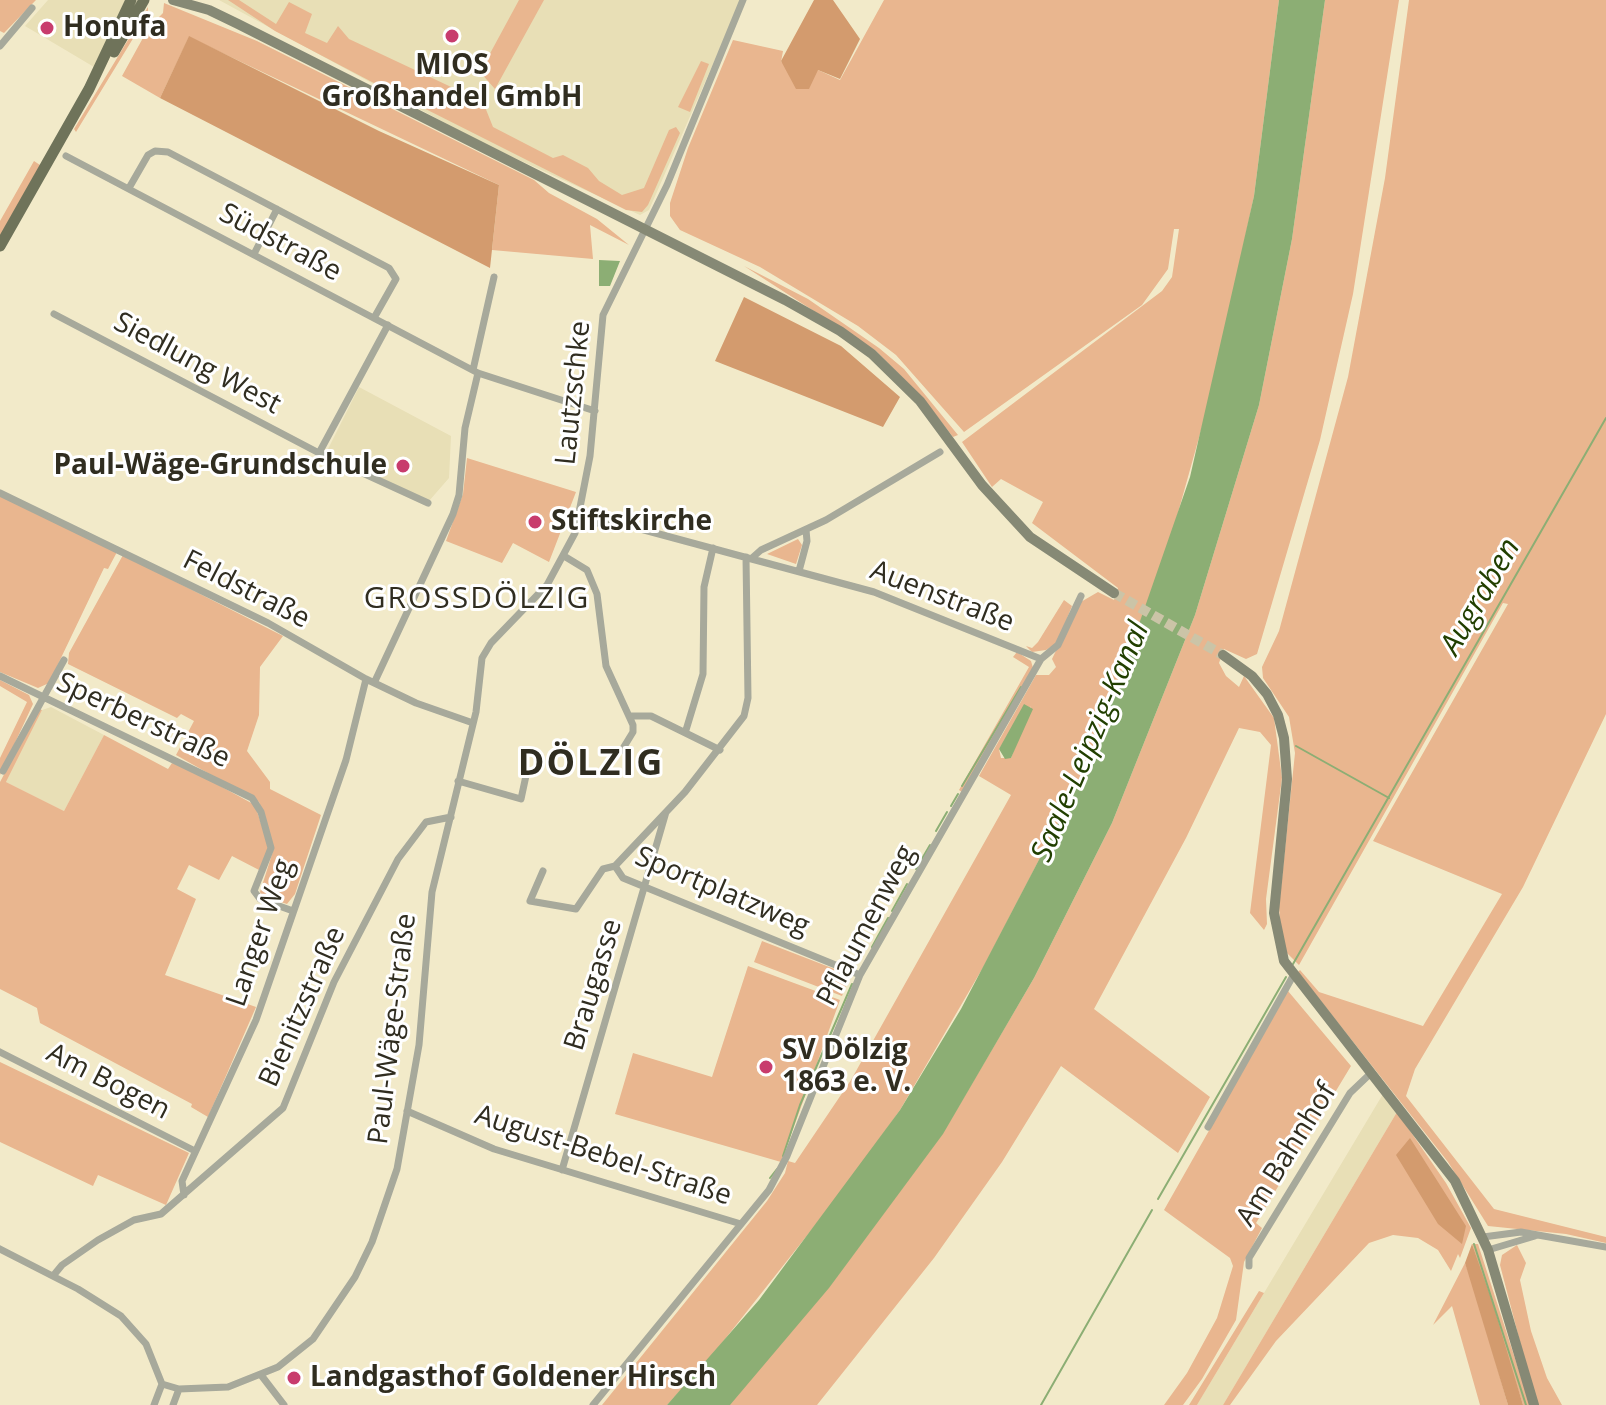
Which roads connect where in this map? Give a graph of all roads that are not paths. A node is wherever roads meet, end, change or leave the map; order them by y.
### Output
1 (131, 0) edge
2 (144, 0) edge
3 (173, 0) edge
4 (196, 0) edge
5 (743, 0) edge
6 (32, 8) dead end
7 (209, 10) junction
8 (0, 46) edge
9 (89, 89) junction
10 (66, 156) dead end
11 (129, 188) junction
12 (277, 209) junction
13 (646, 230) junction
14 (0, 246) edge
15 (254, 254) junction
16 (494, 277) dead end
17 (54, 314) dead end
18 (374, 318) junction
19 (388, 325) junction
20 (476, 372) junction
21 (595, 411) junction
22 (940, 452) dead end
23 (319, 453) junction
24 (0, 493) edge
25 (428, 503) dead end
26 (579, 521) junction
27 (806, 530) junction
28 (713, 548) junction
29 (564, 556) junction
30 (749, 558) junction
31 (799, 571) junction
32 (1114, 593) tunnel mouth
33 (1081, 596) dead end
34 (1223, 655) tunnel mouth
35 (1041, 659) junction
36 (64, 660) dead end
37 (0, 676) edge
38 (370, 680) junction
39 (42, 698) junction
40 (629, 716) junction
41 (473, 723) junction
42 (686, 730) junction
43 (622, 750) dead end
44 (720, 750) junction
45 (3, 771) dead end
46 (527, 771) dead end
47 (458, 781) junction
48 (666, 812) junction
49 (451, 817) junction
50 (615, 866) junction
51 (543, 871) dead end
52 (646, 886) junction
53 (293, 911) junction
54 (860, 975) junction
55 (1293, 976) junction
56 (0, 1052) edge
57 (1371, 1073) junction
58 (407, 1111) junction
59 (1208, 1127) dead end
60 (195, 1151) junction
61 (562, 1170) junction
62 (184, 1195) junction
63 (741, 1224) junction
64 (1537, 1235) junction
65 (1483, 1237) junction
66 (1606, 1247) edge
67 (0, 1249) edge
68 (1488, 1250) junction
69 (1249, 1266) dead end
70 (53, 1276) junction
71 (261, 1375) junction
72 (162, 1384) junction
73 (179, 1389) junction
74 (154, 1405) edge
75 (173, 1405) edge
76 (284, 1405) edge
77 (593, 1405) edge
78 (1534, 1405) edge

1 - 9 main road
2 - 9 main road
3 - 7 street
4 - 7 street
5 - 13 street, Lautzschke
6 - 8 street
7 - 13 street
9 - 14 main road
10 - 11 street, Südstraße
11 - 12 street
11 - 15 street, Südstraße
12 - 15 street
12 - 18 street
13 - 21 street, Lautzschke
13 - 32 street
15 - 18 street, Südstraße
16 - 20 street
17 - 23 street, Siedlung West
18 - 19 street, Südstraße
19 - 20 street, Südstraße
19 - 23 street
20 - 21 street, Südstraße
20 - 38 street, Langer Weg
21 - 26 street, Lautzschke
22 - 27 street
23 - 25 street, Siedlung West
24 - 38 street, Feldstraße
26 - 28 street, Auenstraße
26 - 29 street, Paul-Wäge-Straße
27 - 30 street
27 - 31 street
28 - 30 street, Auenstraße
28 - 42 street
29 - 40 street
29 - 41 street, Paul-Wäge-Straße
30 - 31 street, Auenstraße
30 - 44 street, Braugasse
31 - 35 street, Auenstraße
33 - 35 street, Auenstraße
34 - 55 street
35 - 54 street, Pflaumenweg
36 - 39 street
37 - 39 street, Sperberstraße
38 - 41 street, Feldstraße
38 - 53 street, Langer Weg
39 - 45 street
39 - 53 street, Sperberstraße
40 - 42 street
40 - 43 street
41 - 47 street, Paul-Wäge-Straße
42 - 44 street
44 - 48 street, Braugasse
46 - 47 street
47 - 49 street, Paul-Wäge-Straße
48 - 50 street, Braugasse
48 - 52 street, Braugasse
49 - 58 street, Paul-Wäge-Straße
49 - 62 street, Bienitzstraße
50 - 51 street
50 - 52 street, Sportplatzweg
52 - 54 street, Sportplatzweg
52 - 61 street, Braugasse
53 - 60 street, Langer Weg
54 - 63 street, Pflaumenweg
55 - 57 street
55 - 59 street
56 - 60 street, Am Bogen
57 - 65 street
57 - 69 street, Am Bahnhof
58 - 61 street, August-Bebel-Straße
58 - 71 street, Paul-Wäge-Straße
60 - 62 street, Langer Weg
61 - 63 street, August-Bebel-Straße
62 - 70 street, Bienitzstraße
63 - 77 street, Pflaumenweg
64 - 65 street
64 - 66 street
64 - 68 street
65 - 68 street
67 - 70 street
68 - 78 street
70 - 72 street
71 - 73 street, Paul-Wäge-Straße
71 - 76 street
72 - 73 street, Paul-Wäge-Straße
72 - 74 street
73 - 75 street

